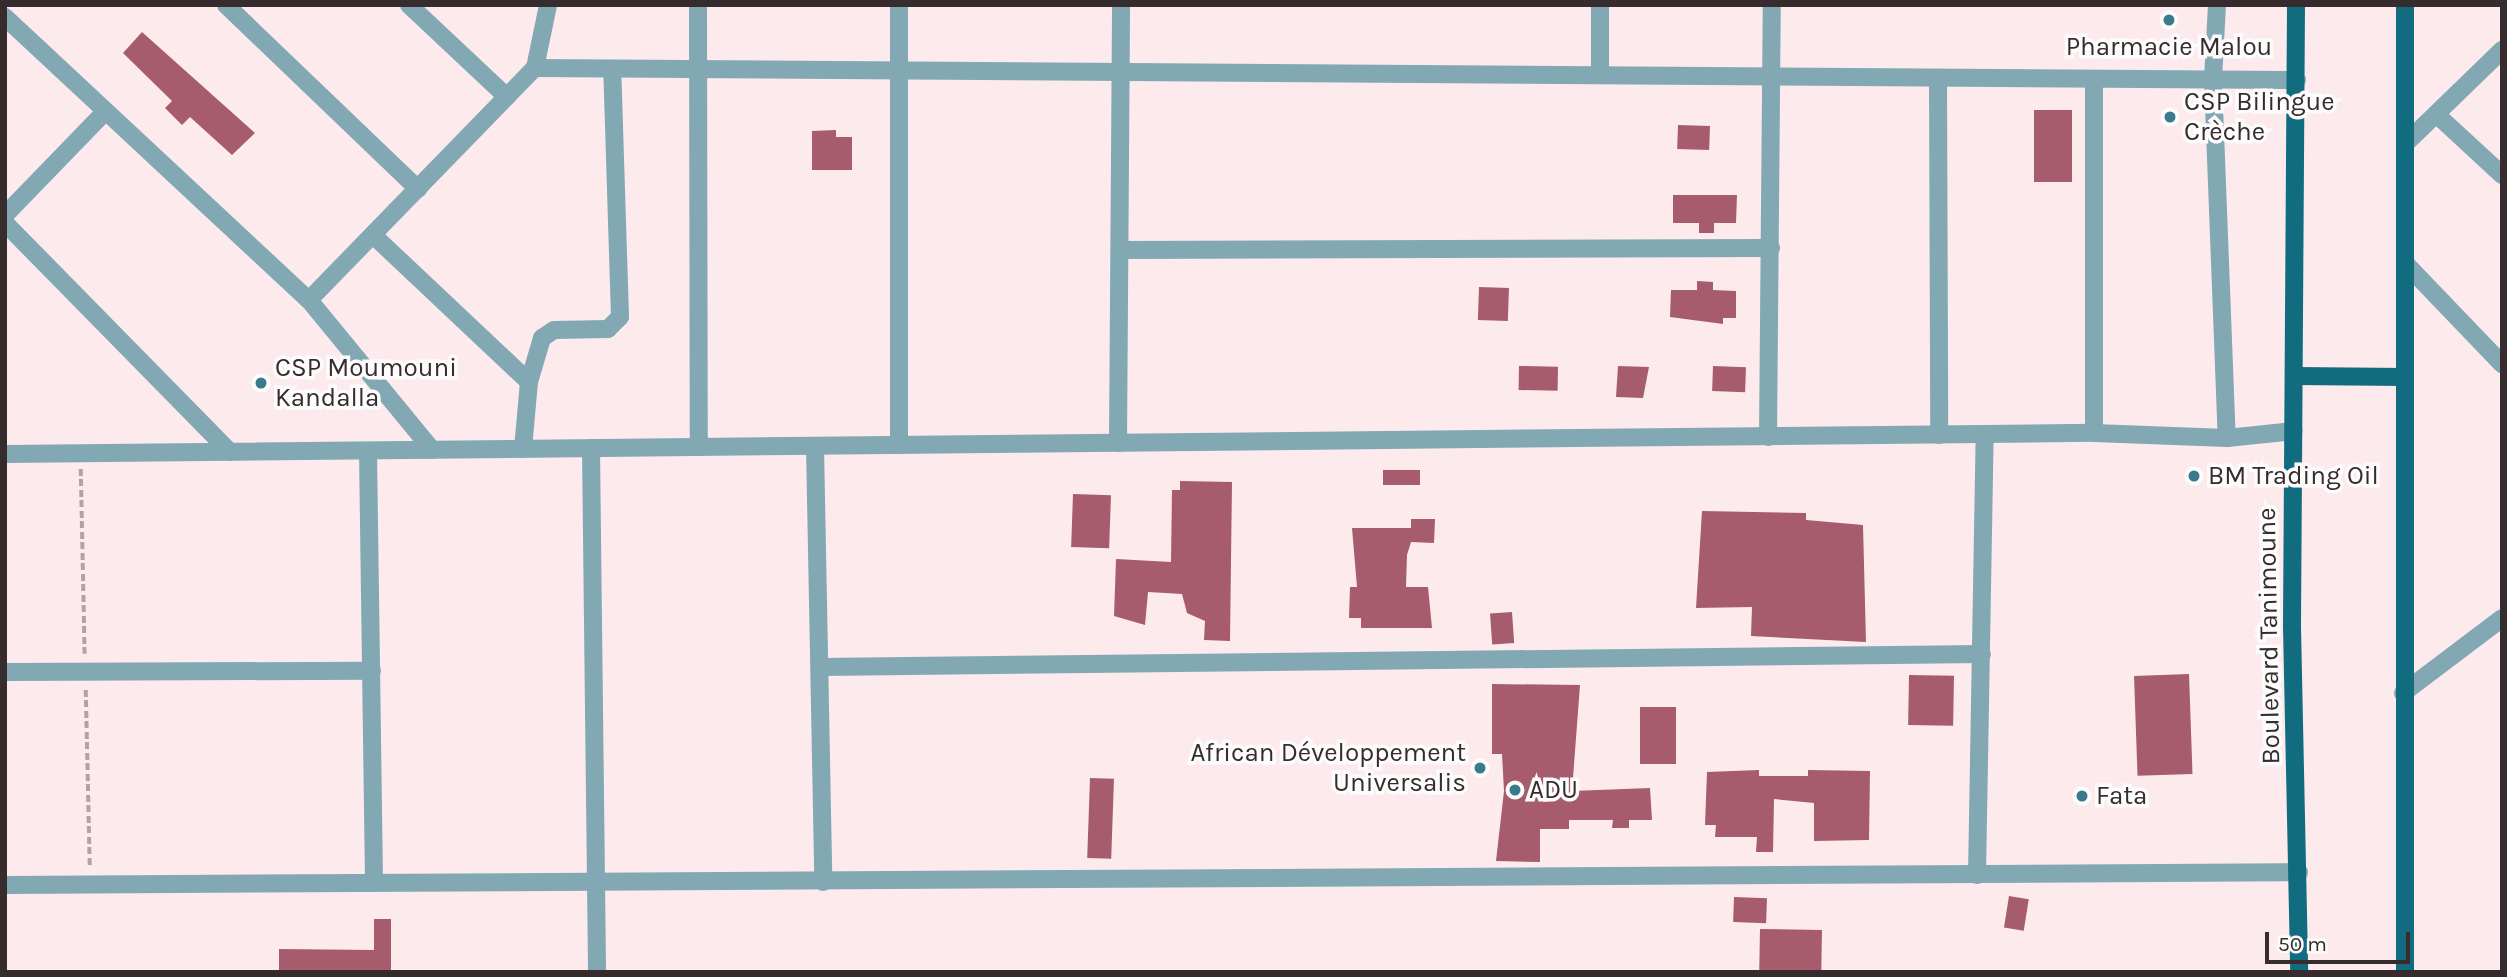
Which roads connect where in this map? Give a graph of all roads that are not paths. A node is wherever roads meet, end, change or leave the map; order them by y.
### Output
1 (226, 5) edge
2 (409, 5) edge
3 (548, 5) edge
4 (698, 5) edge
5 (900, 5) edge
6 (1121, 5) edge
7 (1600, 5) edge
8 (1772, 5) edge
9 (2217, 5) edge
10 (2296, 5) edge
11 (2405, 5) edge
12 (5, 17) edge
13 (2502, 50) edge
14 (535, 68) junction
15 (612, 69) junction
16 (699, 69) junction
17 (901, 71) junction
18 (1122, 72) junction
19 (1600, 75) junction
20 (1772, 77) junction
21 (1938, 78) junction
22 (2094, 79) junction
23 (2213, 80) junction
24 (2297, 80) junction
25 (507, 97) junction
26 (104, 113) junction
27 (2436, 114) junction
28 (2406, 143) junction
29 (2502, 174) edge
30 (418, 189) junction
31 (5, 215) edge
32 (5, 223) edge
33 (373, 235) junction
34 (1771, 248) junction
35 (1120, 250) junction
36 (2406, 264) junction
37 (309, 300) junction
38 (2502, 364) edge
39 (2295, 376) junction
40 (2405, 377) junction
41 (529, 382) junction
42 (2294, 431) junction
43 (2094, 433) junction
44 (1985, 434) junction
45 (1939, 435) junction
46 (1768, 437) junction
47 (2227, 438) junction
48 (1118, 443) junction
49 (899, 445) junction
50 (815, 446) junction
51 (699, 447) junction
52 (591, 448) junction
53 (523, 449) junction
54 (432, 450) junction
55 (368, 451) junction
56 (230, 452) junction
57 (5, 454) edge
58 (2502, 618) edge
59 (1982, 654) junction
60 (820, 667) junction
61 (372, 671) junction
62 (5, 672) edge
63 (2403, 693) junction
64 (2299, 872) junction
65 (1977, 875) junction
66 (597, 882) junction
67 (823, 882) junction
68 (374, 883) junction
69 (5, 885) edge
70 (597, 972) edge
71 (2299, 972) edge
72 (2405, 972) edge

1 - 30 street
2 - 25 street
3 - 14 street
4 - 16 street
5 - 17 street
6 - 18 street
7 - 19 street
8 - 20 street
9 - 23 street
10 - 24 main road, Boulevard Tanimoune
11 - 28 main road
12 - 26 street
13 - 27 street
14 - 15 street
14 - 25 street
15 - 16 street
15 - 41 street
16 - 17 street
16 - 51 street
17 - 18 street
17 - 49 street
18 - 19 street
18 - 35 street
19 - 20 street
20 - 21 street
20 - 34 street
21 - 22 street
21 - 45 street
22 - 23 street
22 - 43 street
23 - 24 street
23 - 47 street
24 - 39 main road, Boulevard Tanimoune
25 - 30 street
26 - 31 street
26 - 37 street
27 - 28 street
27 - 29 street
28 - 36 main road
30 - 33 street
32 - 56 street
33 - 37 street
33 - 41 street
34 - 35 street
34 - 46 street
35 - 48 street
36 - 38 street
36 - 40 main road
37 - 54 street
39 - 40 main road
39 - 42 main road, Boulevard Tanimoune
40 - 63 main road
41 - 53 street
42 - 47 street
42 - 64 main road, Boulevard Tanimoune
43 - 44 street
43 - 47 street
44 - 45 street
44 - 59 street
45 - 46 street
46 - 48 street
48 - 49 street
49 - 50 street
50 - 51 street
50 - 60 street
51 - 52 street
52 - 53 street
52 - 66 street
53 - 54 street
54 - 55 street
55 - 56 street
55 - 61 street
56 - 57 street
58 - 63 street
59 - 60 street
59 - 65 street
60 - 67 street
61 - 62 street
61 - 68 street
63 - 72 main road
64 - 65 street
64 - 71 main road, Boulevard Tanimoune
65 - 67 street
66 - 67 street
66 - 68 street
66 - 70 street
68 - 69 street

